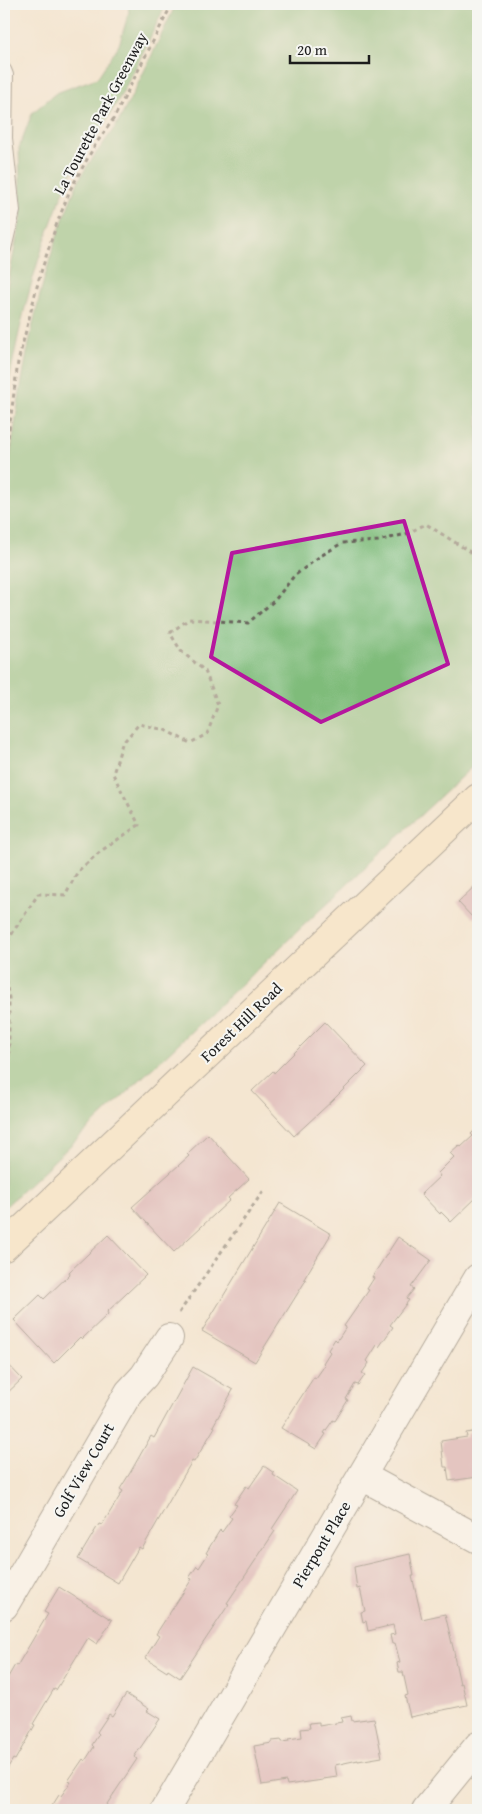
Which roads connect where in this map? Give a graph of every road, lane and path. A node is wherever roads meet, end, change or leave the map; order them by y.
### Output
1 (172, 4) edge
2 (4, 70) edge
3 (4, 249) edge
4 (4, 469) edge
5 (478, 556) edge
6 (478, 798) edge
7 (4, 949) edge
8 (4, 972) edge
9 (4, 1061) edge
10 (264, 1190) dead end
11 (4, 1247) edge
12 (478, 1278) edge
13 (172, 1329) joint
14 (362, 1476) junction
15 (478, 1539) edge
16 (4, 1606) edge
17 (478, 1746) edge
18 (165, 1810) edge
19 (426, 1810) edge

1 - 4 path, La Tourette Park Greenway
2 - 3 lane
5 - 7 path
6 - 11 street, Forest Hill Road
8 - 9 path
10 - 13 path
12 - 14 street, Pierpont Place
13 - 16 street, Golf View Court
14 - 15 street
14 - 18 street, Pierpont Place
17 - 19 street

